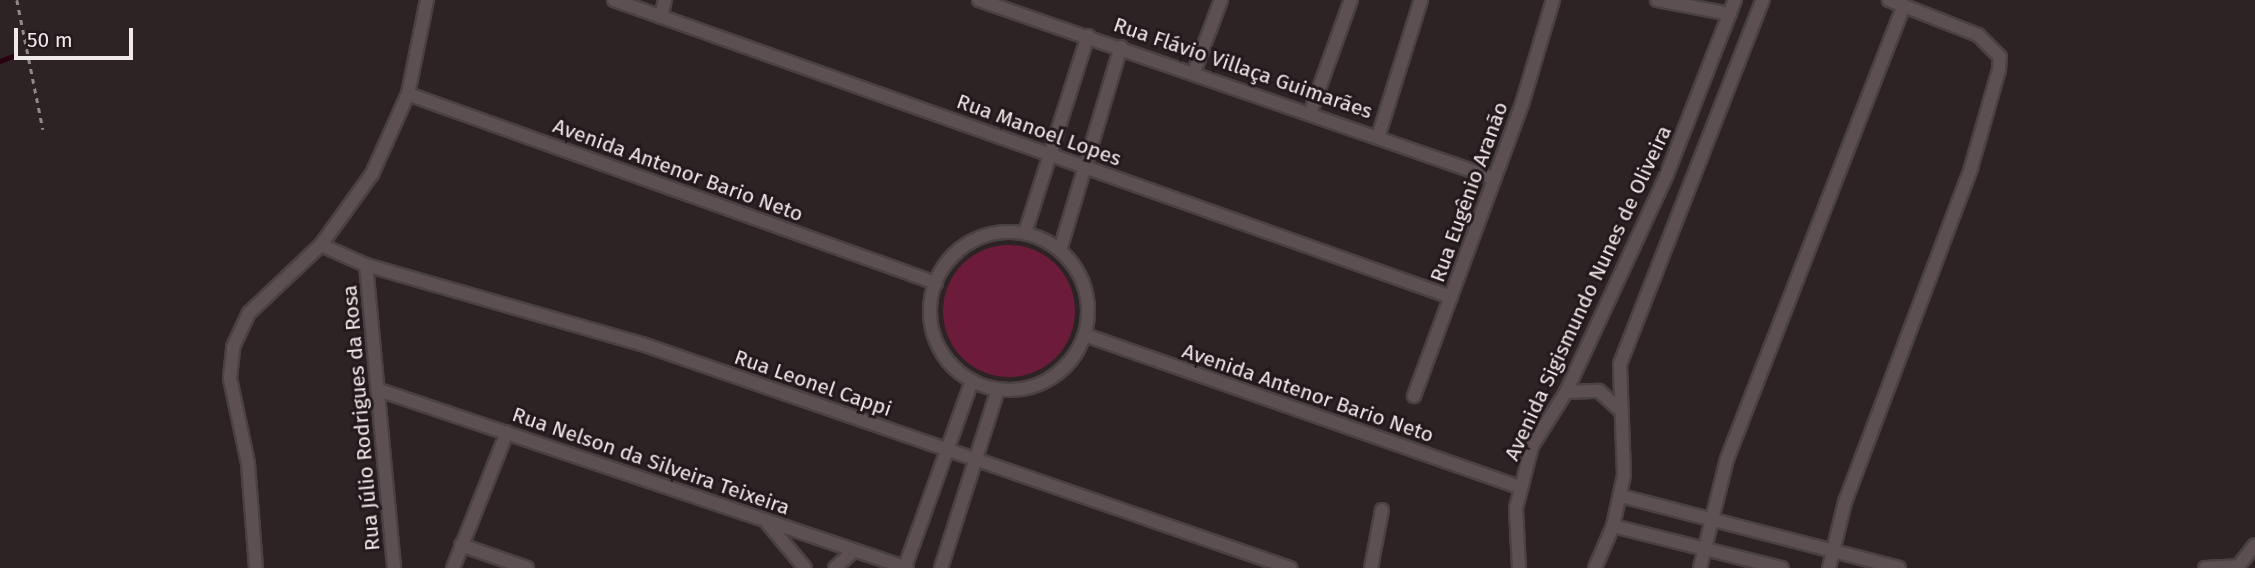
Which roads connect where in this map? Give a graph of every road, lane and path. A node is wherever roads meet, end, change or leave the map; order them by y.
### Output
1 (17, 0) edge
2 (427, 0) edge
3 (614, 0) edge
4 (665, 0) edge
5 (979, 0) edge
6 (1221, 0) edge
7 (1352, 0) edge
8 (1421, 0) edge
9 (1553, 0) edge
10 (1657, 0) edge
11 (1735, 0) edge
12 (1763, 0) edge
13 (1889, 0) edge
14 (1904, 6) junction
15 (1730, 14) junction
16 (661, 17) junction
17 (1088, 36) junction
18 (1121, 47) junction
19 (1194, 72) junction
20 (408, 94) junction
21 (1311, 111) junction
22 (43, 129) dead end
23 (1379, 134) junction
24 (1050, 155) junction
25 (1082, 166) junction
26 (1493, 178) junction
27 (1025, 233) junction
28 (321, 245) junction
29 (1060, 250) junction
30 (366, 265) junction
31 (936, 283) junction
32 (1451, 297) junction
33 (1085, 335) junction
34 (972, 381) junction
35 (998, 389) junction
36 (382, 391) junction
37 (1566, 392) junction
38 (1414, 396) dead end
39 (1621, 411) junction
40 (507, 432) junction
41 (947, 449) junction
42 (976, 459) junction
43 (1519, 487) junction
44 (1621, 496) junction
45 (1382, 510) dead end
46 (1712, 519) junction
47 (765, 520) junction
48 (1613, 526) junction
49 (461, 545) junction
50 (2255, 545) edge
51 (1705, 549) junction
52 (854, 550) junction
53 (1833, 551) junction
54 (2238, 567) edge
55 (256, 568) edge
56 (394, 568) edge
57 (453, 568) edge
58 (527, 568) edge
59 (805, 568) edge
60 (835, 568) edge
61 (906, 568) edge
62 (941, 568) edge
63 (1290, 568) edge
64 (1371, 568) edge
65 (1519, 568) edge
66 (1595, 568) edge
67 (1700, 568) edge
68 (1782, 568) edge
69 (1829, 568) edge
70 (1899, 568) edge
71 (2205, 568) edge

1 - 22 path
2 - 20 street
3 - 16 street, Rua Manoel Lopes
4 - 16 street
5 - 17 street, Rua Flávio Villaça Guimarães
6 - 19 street
7 - 21 street
8 - 23 street
9 - 26 street, Rua Eugênio Aranão
10 - 15 street
11 - 15 street, Avenida Sigismundo Nunes de Oliveira
12 - 39 street
13 - 14 street
14 - 46 street
14 - 53 street
15 - 37 street, Avenida Sigismundo Nunes de Oliveira
16 - 24 street, Rua Manoel Lopes
17 - 18 street, Rua Flávio Villaça Guimarães
17 - 24 street
18 - 19 street, Rua Flávio Villaça Guimarães
18 - 25 street
19 - 21 street, Rua Flávio Villaça Guimarães
20 - 28 street
20 - 31 street, Avenida Antenor Bario Neto
21 - 23 street, Rua Flávio Villaça Guimarães
23 - 26 street, Rua Flávio Villaça Guimarães
24 - 25 street, Rua Manoel Lopes
24 - 27 street
25 - 29 street
25 - 32 street, Rua Manoel Lopes
26 - 32 street, Rua Eugênio Aranão
27 - 29 street
27 - 31 street
28 - 30 street, Rua Leonel Cappi
28 - 55 street
29 - 33 street
30 - 36 street, Rua Júlio Rodrigues da Rosa
30 - 41 street, Rua Leonel Cappi
31 - 34 street
32 - 38 street, Rua Eugênio Aranão
33 - 35 street
33 - 43 street, Avenida Antenor Bario Neto
34 - 35 street
34 - 41 street
35 - 42 street
36 - 40 street, Rua Nelson da Silveira Teixeira
36 - 56 street, Rua Júlio Rodrigues da Rosa
37 - 39 street
37 - 43 street, Avenida Sigismundo Nunes de Oliveira
39 - 44 street
40 - 47 street, Rua Nelson da Silveira Teixeira
40 - 49 street
41 - 42 street, Rua Leonel Cappi
41 - 61 street
42 - 62 street
42 - 63 street, Rua Leonel Cappi
43 - 65 street, Avenida Sigismundo Nunes de Oliveira
44 - 46 street
44 - 48 street
45 - 64 street
46 - 51 street
46 - 53 street
47 - 52 street, Rua Nelson da Silveira Teixeira
47 - 59 street
48 - 51 street
48 - 66 street
49 - 57 street
49 - 58 street
50 - 54 street
51 - 67 street
51 - 68 street
52 - 60 street
52 - 61 street, Rua Nelson da Silveira Teixeira
53 - 69 street
53 - 70 street
54 - 71 street

